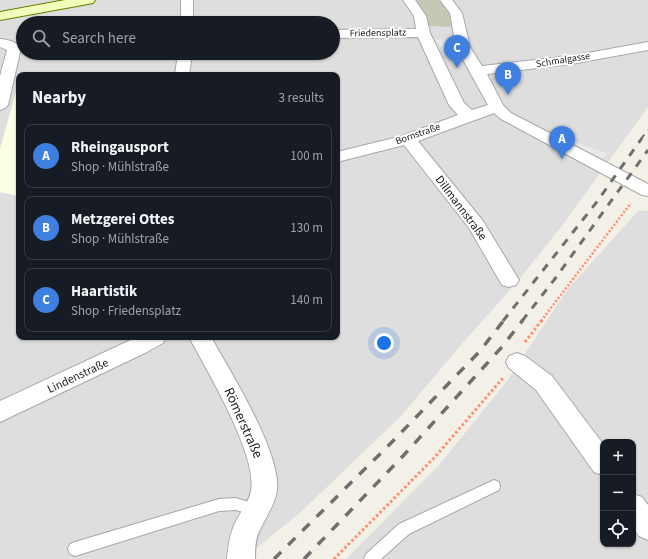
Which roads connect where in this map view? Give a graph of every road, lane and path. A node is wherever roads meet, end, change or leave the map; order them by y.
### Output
1 (88, 0) edge
2 (186, 0) edge
3 (409, 0) edge
4 (446, 0) edge
5 (0, 16) edge
6 (187, 16) edge
7 (423, 33) junction
8 (340, 34) edge
9 (2, 43) dead end
10 (648, 46) edge
11 (184, 60) edge
12 (478, 71) junction
13 (182, 72) edge
14 (0, 105) edge
15 (497, 107) junction
16 (469, 116) junction
17 (408, 139) junction
18 (340, 156) edge
19 (648, 191) edge
20 (631, 203) dead end
21 (509, 280) dead end
22 (149, 340) edge
23 (202, 340) edge
24 (516, 359) junction
25 (0, 412) edge
26 (600, 460) edge
27 (494, 486) dead end
28 (257, 510) junction
29 (636, 510) edge
30 (648, 527) edge
31 (75, 549) dead end
32 (241, 559) edge
33 (334, 559) edge
34 (371, 559) edge

1 - 5 main road
2 - 6 street
3 - 7 street, Friedensplatz
4 - 12 street
7 - 8 street, Friedensplatz
7 - 16 street, Friedensplatz
9 - 14 street
10 - 12 street, Schmalgasse
11 - 13 street
12 - 15 street
15 - 16 street, Bornstraße
15 - 19 street
16 - 17 street, Bornstraße
17 - 18 street, Bornstraße
17 - 21 street, Dillmannstraße
20 - 24 path
22 - 25 street, Lindenstraße
23 - 28 street, Römerstraße
24 - 26 street
24 - 33 path
27 - 34 lane
28 - 31 lane
28 - 32 street, Römerstraße
29 - 30 street

